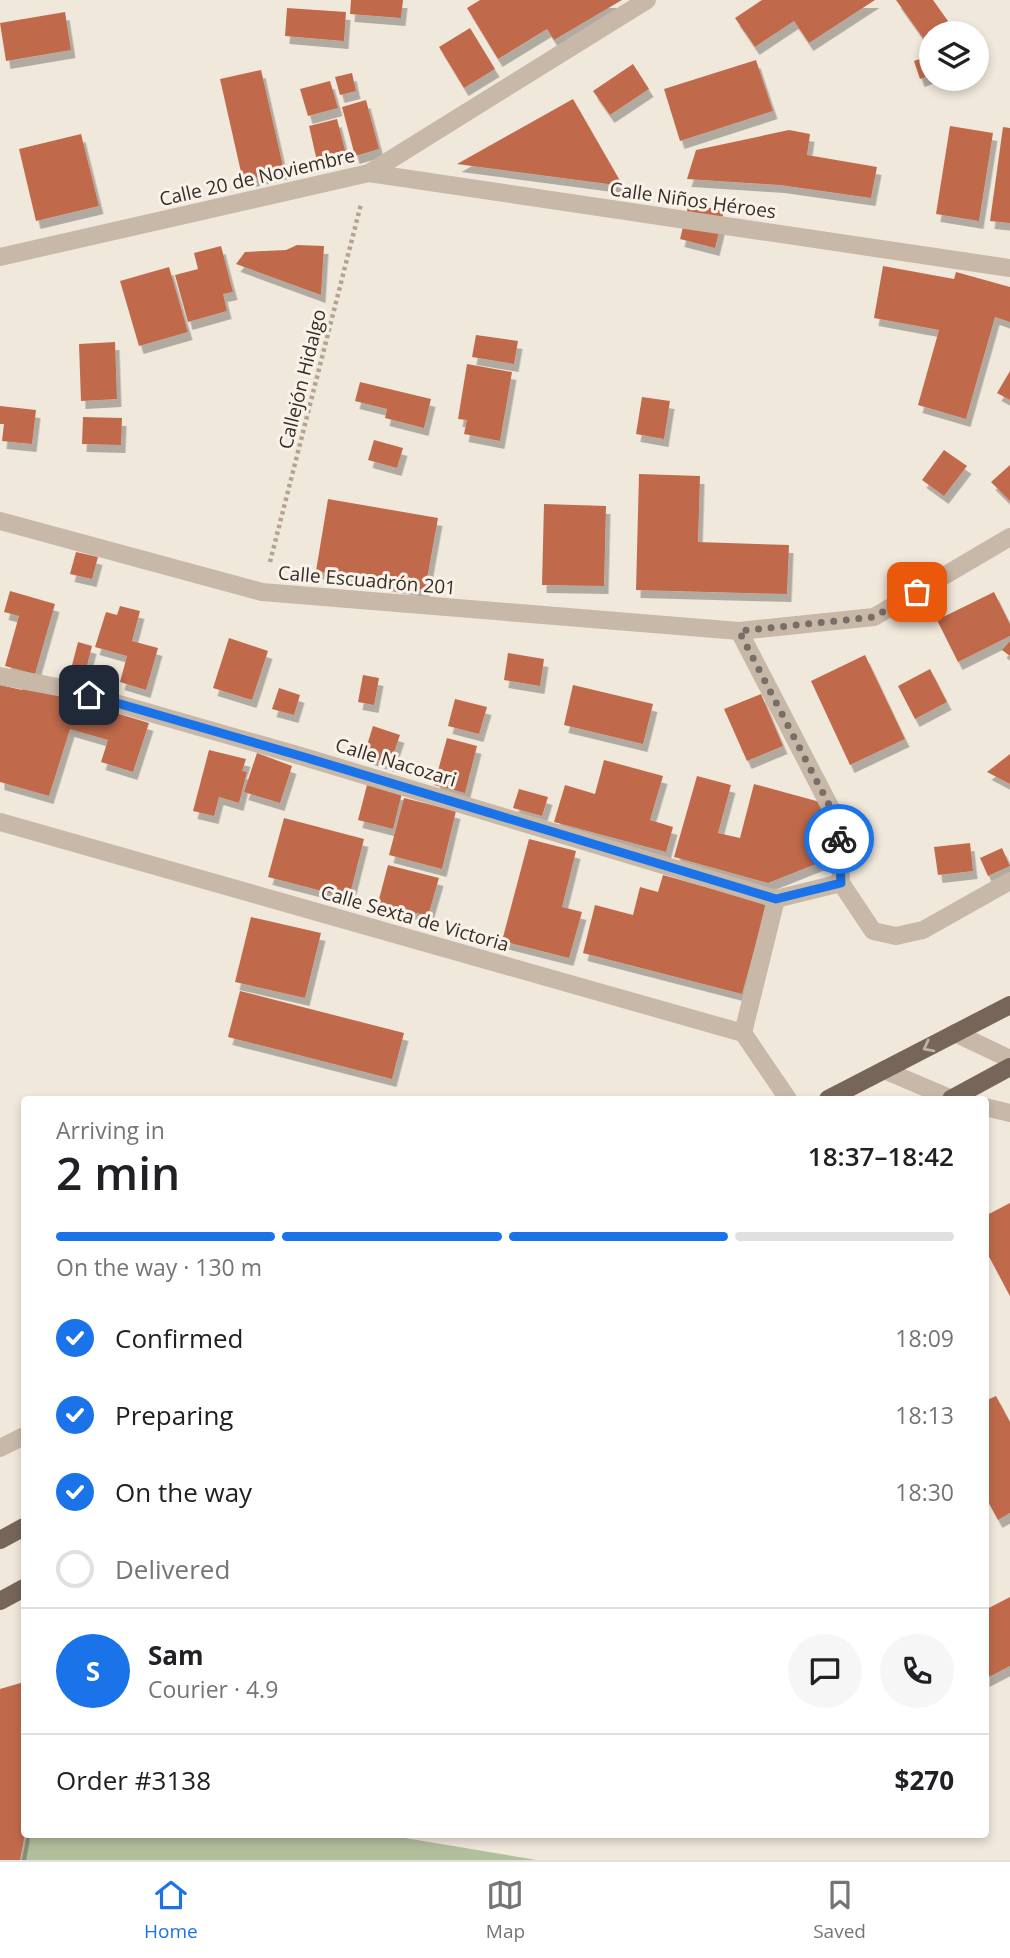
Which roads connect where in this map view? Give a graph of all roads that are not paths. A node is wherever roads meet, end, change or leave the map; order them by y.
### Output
1 (646, 0) edge
2 (369, 173) junction
3 (0, 257) edge
4 (1010, 268) edge
5 (0, 521) edge
6 (1010, 537) edge
7 (739, 631) junction
8 (0, 676) edge
9 (0, 822) edge
10 (1010, 881) edge
11 (841, 883) junction
12 (776, 899) junction
13 (1010, 1005) edge
14 (955, 1033) junction
15 (743, 1034) junction
16 (1010, 1059) edge
17 (1010, 1067) edge
18 (884, 1070) junction
19 (786, 1096) edge
20 (834, 1096) edge
21 (945, 1096) edge
22 (957, 1096) edge
23 (989, 1108) edge
24 (1010, 1113) edge
25 (21, 1438) edge
26 (0, 1448) edge
27 (21, 1529) edge
28 (0, 1540) edge
29 (21, 1590) edge
30 (0, 1601) edge

1 - 2 street, Calle 20 de Noviembre
2 - 3 street, Calle 20 de Noviembre
2 - 4 street, Calle Niños Héroes
5 - 7 street, Calle Escuadrón 201
6 - 7 street, Calle Escuadrón 201
7 - 11 street
8 - 12 street, Calle Nacozari
9 - 15 street, Calle Sexta de Victoria
10 - 11 street
11 - 12 street
12 - 15 street
13 - 14 main road
14 - 16 street
14 -> 18 main road
15 - 19 street
17 - 22 main road
18 - 20 main road
18 - 21 street
23 - 24 street
25 - 26 street
27 - 28 main road
29 - 30 main road

